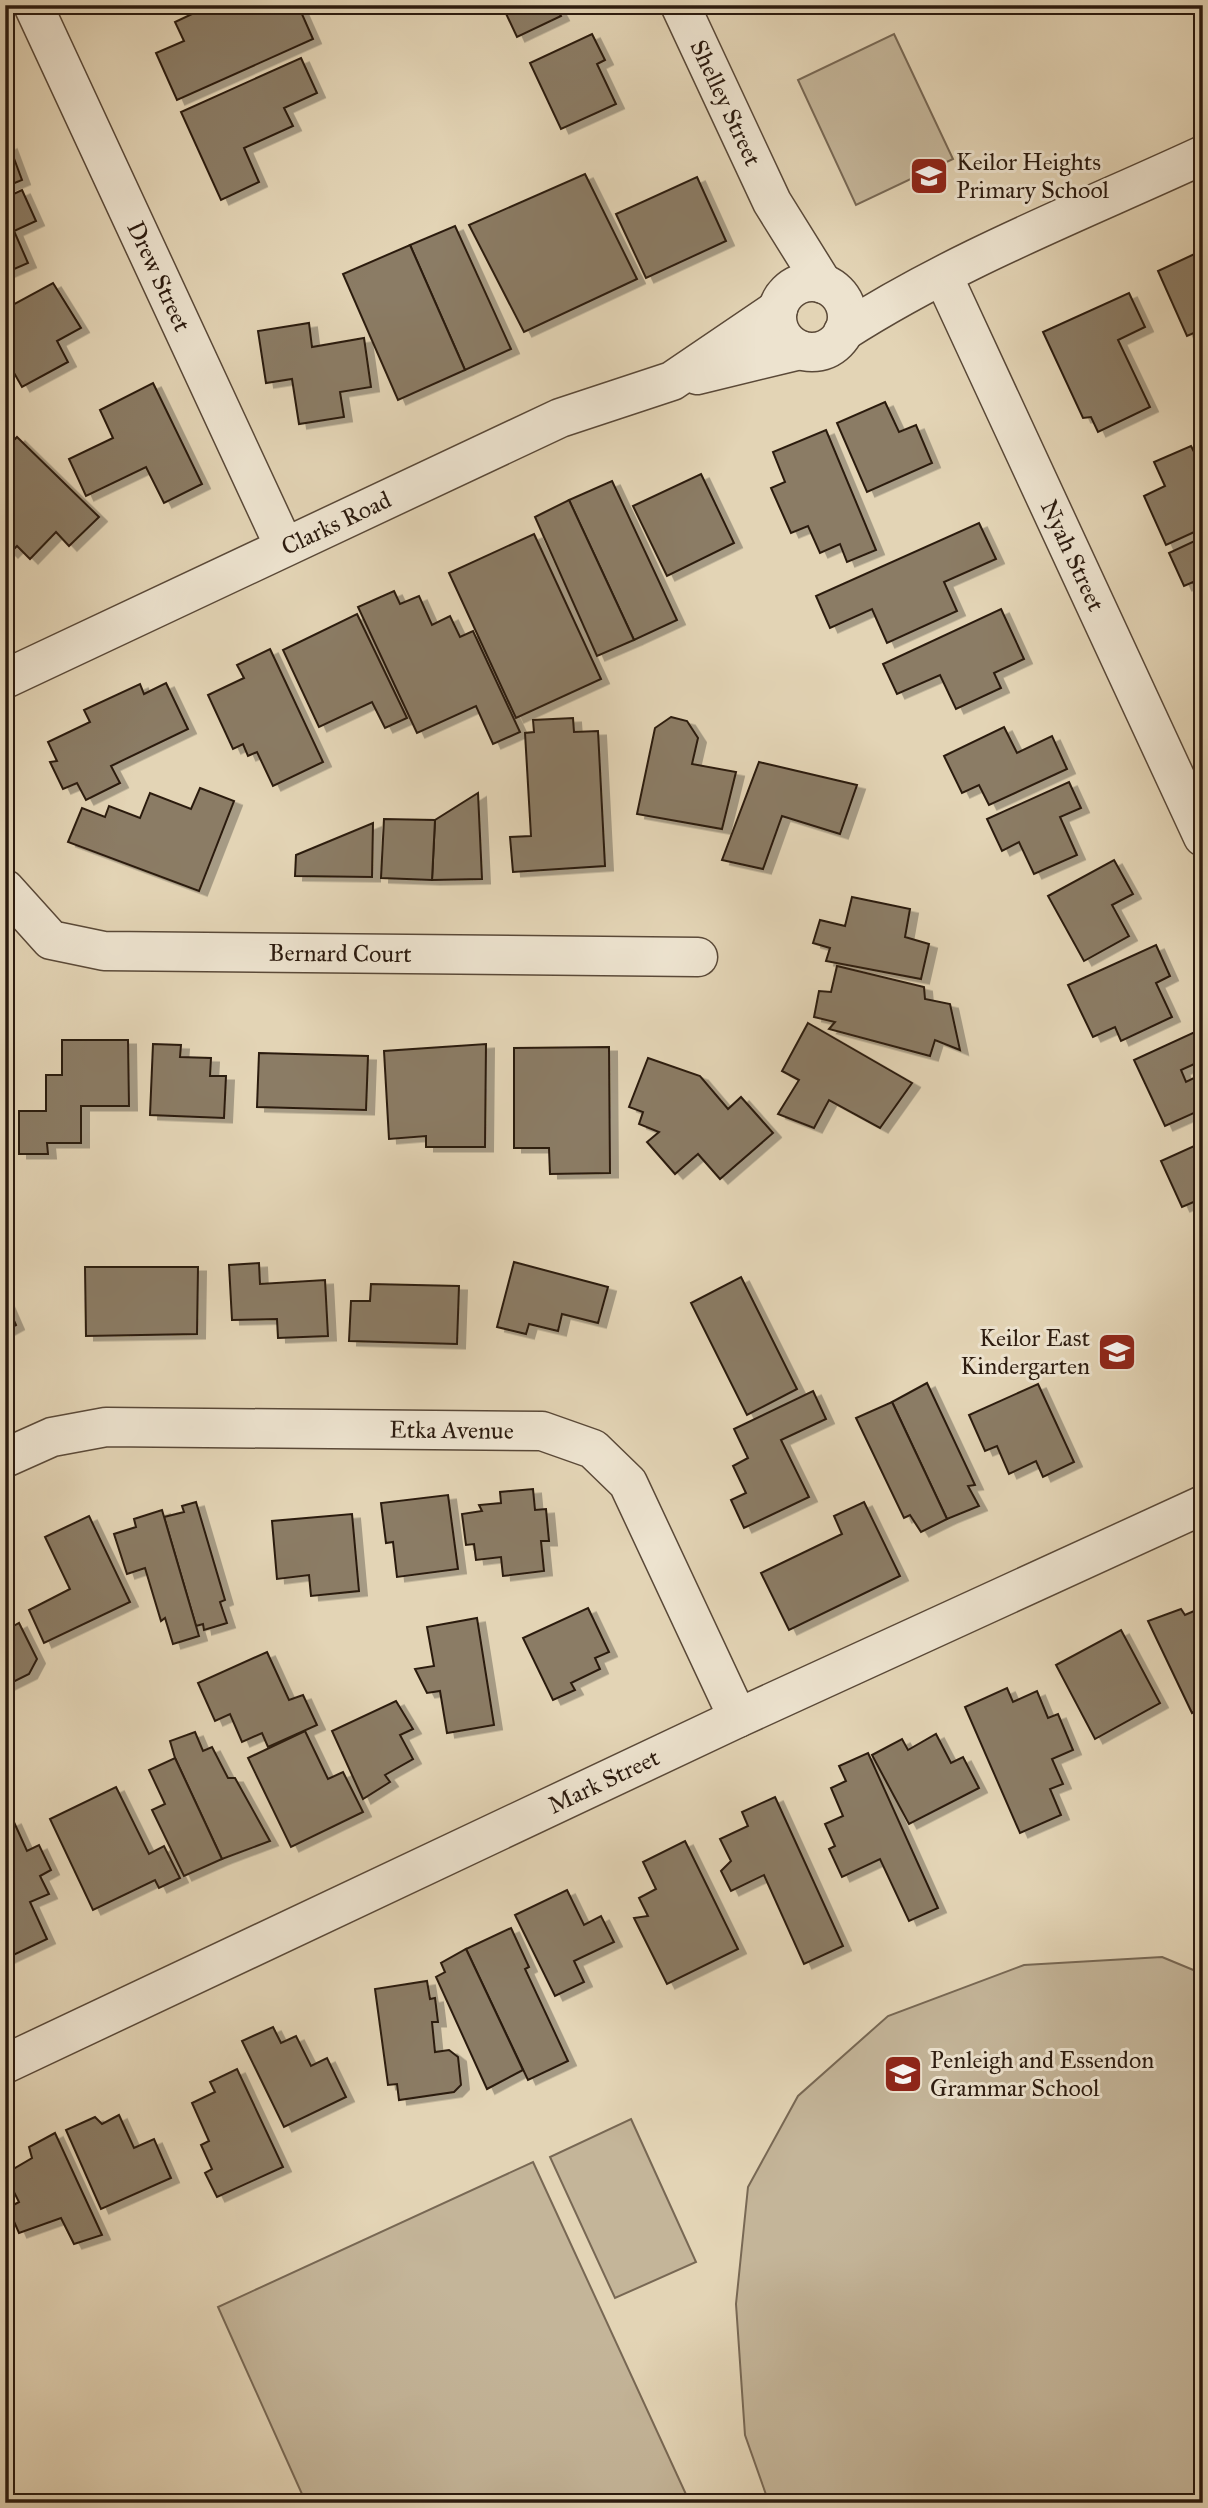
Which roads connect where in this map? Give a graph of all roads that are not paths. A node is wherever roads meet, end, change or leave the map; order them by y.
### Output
1 (33, 5) edge
2 (680, 5) edge
3 (1203, 155) edge
4 (772, 202) junction
5 (943, 276) junction
6 (829, 287) junction
7 (781, 303) junction
8 (843, 332) junction
9 (800, 350) junction
10 (671, 381) junction
11 (284, 546) junction
12 (5, 679) edge
13 (1203, 837) edge
14 (5, 889) edge
15 (698, 957) dead end
16 (5, 1458) edge
17 (1203, 1505) edge
18 (738, 1717) junction
19 (5, 2064) edge

1 - 11 street, Drew Street
2 - 4 street, Shelley Street
3 - 5 street
4 - 6 street, Shelley Street
4 - 7 street, Shelley Street
5 - 6 street
5 - 8 street
5 - 13 street, Nyah Street
6 - 7 street
6 - 8 street
7 - 9 street
7 - 10 street, Clarks Road
8 - 9 street
9 - 10 street, Clarks Road
10 - 11 street, Clarks Road
11 - 12 street, Clarks Road
14 - 15 street, Bernard Court
16 - 18 street, Etka Avenue
17 - 18 street, Mark Street
18 - 19 street, Mark Street

